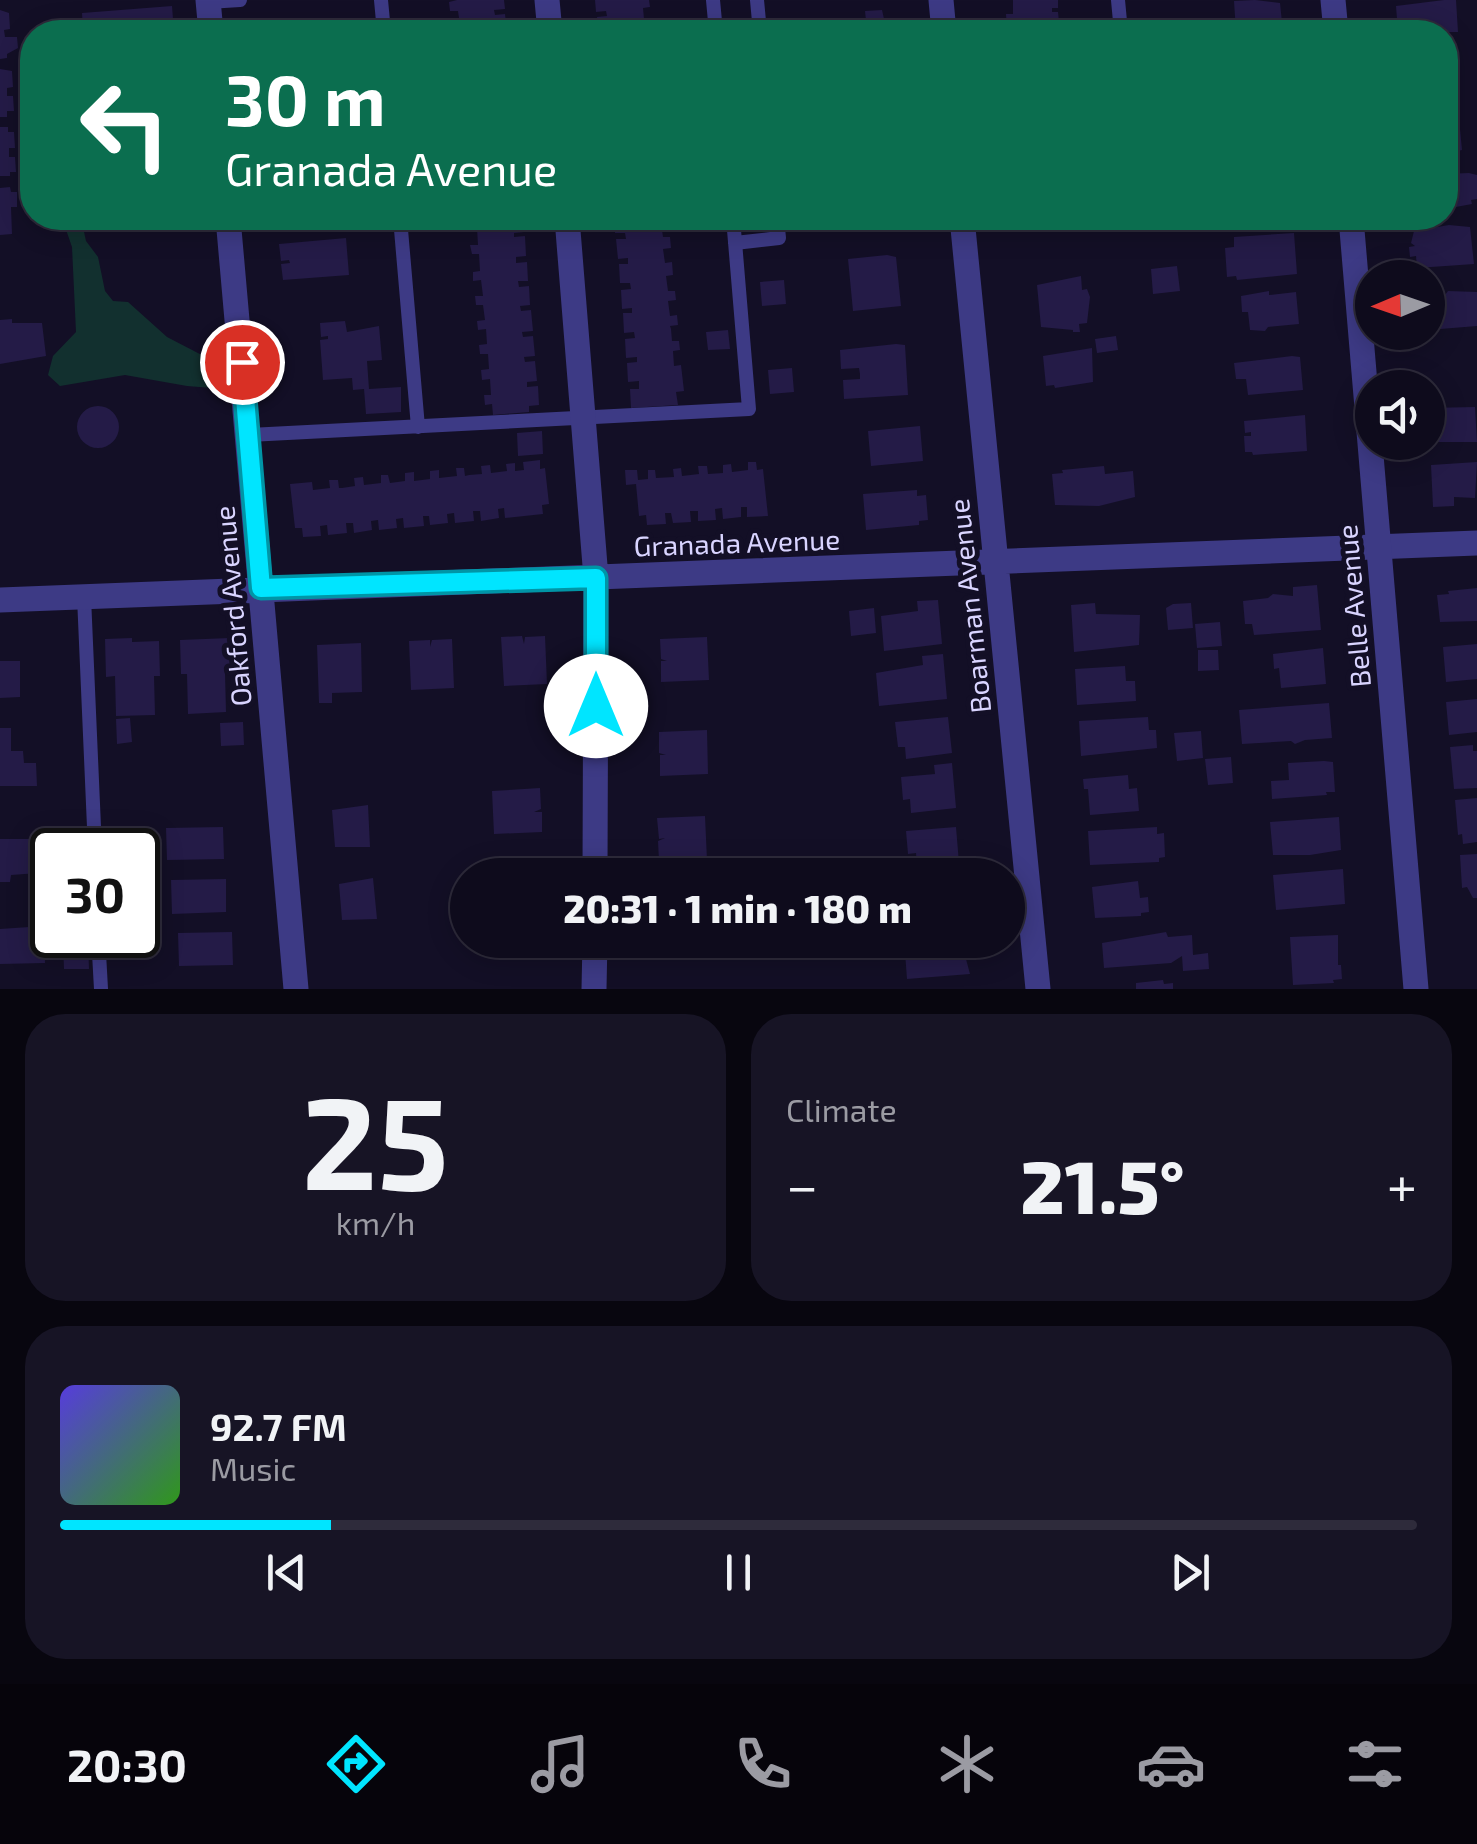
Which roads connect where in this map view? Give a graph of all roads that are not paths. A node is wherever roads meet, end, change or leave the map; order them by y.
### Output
1 (240, 0) edge
2 (208, 1) edge
3 (229, 230) edge
4 (401, 230) edge
5 (568, 230) edge
6 (734, 230) edge
7 (778, 230) edge
8 (963, 230) edge
9 (1352, 230) edge
10 (735, 243) junction
11 (585, 420) junction
12 (418, 427) junction
13 (248, 434) junction
14 (1477, 544) edge
15 (1379, 547) junction
16 (996, 563) junction
17 (596, 578) junction
18 (261, 588) junction
19 (84, 597) junction
20 (0, 600) edge
21 (94, 828) edge
22 (595, 858) edge
23 (99, 958) edge
24 (594, 958) edge
25 (100, 989) edge
26 (296, 989) edge
27 (594, 989) edge
28 (1038, 989) edge
29 (1416, 989) edge

1 - 2 lane
3 - 13 street, Oakford Avenue
4 - 12 lane
5 - 11 street
6 - 10 lane
7 - 10 lane
8 - 16 street, Boarman Avenue
9 - 15 street, Belle Avenue
10 - 11 lane
11 - 12 lane
11 - 17 street
12 - 13 lane
13 - 18 street, Oakford Avenue
14 - 15 street, Granada Avenue
15 - 16 street, Granada Avenue
15 - 29 street, Belle Avenue
16 - 17 street, Granada Avenue
16 - 28 street, Boarman Avenue
17 - 18 street, Granada Avenue
17 - 22 street
18 - 19 street, Granada Avenue
18 - 26 street, Oakford Avenue
19 - 20 street, Granada Avenue
19 - 21 lane
23 - 25 lane
24 - 27 street

